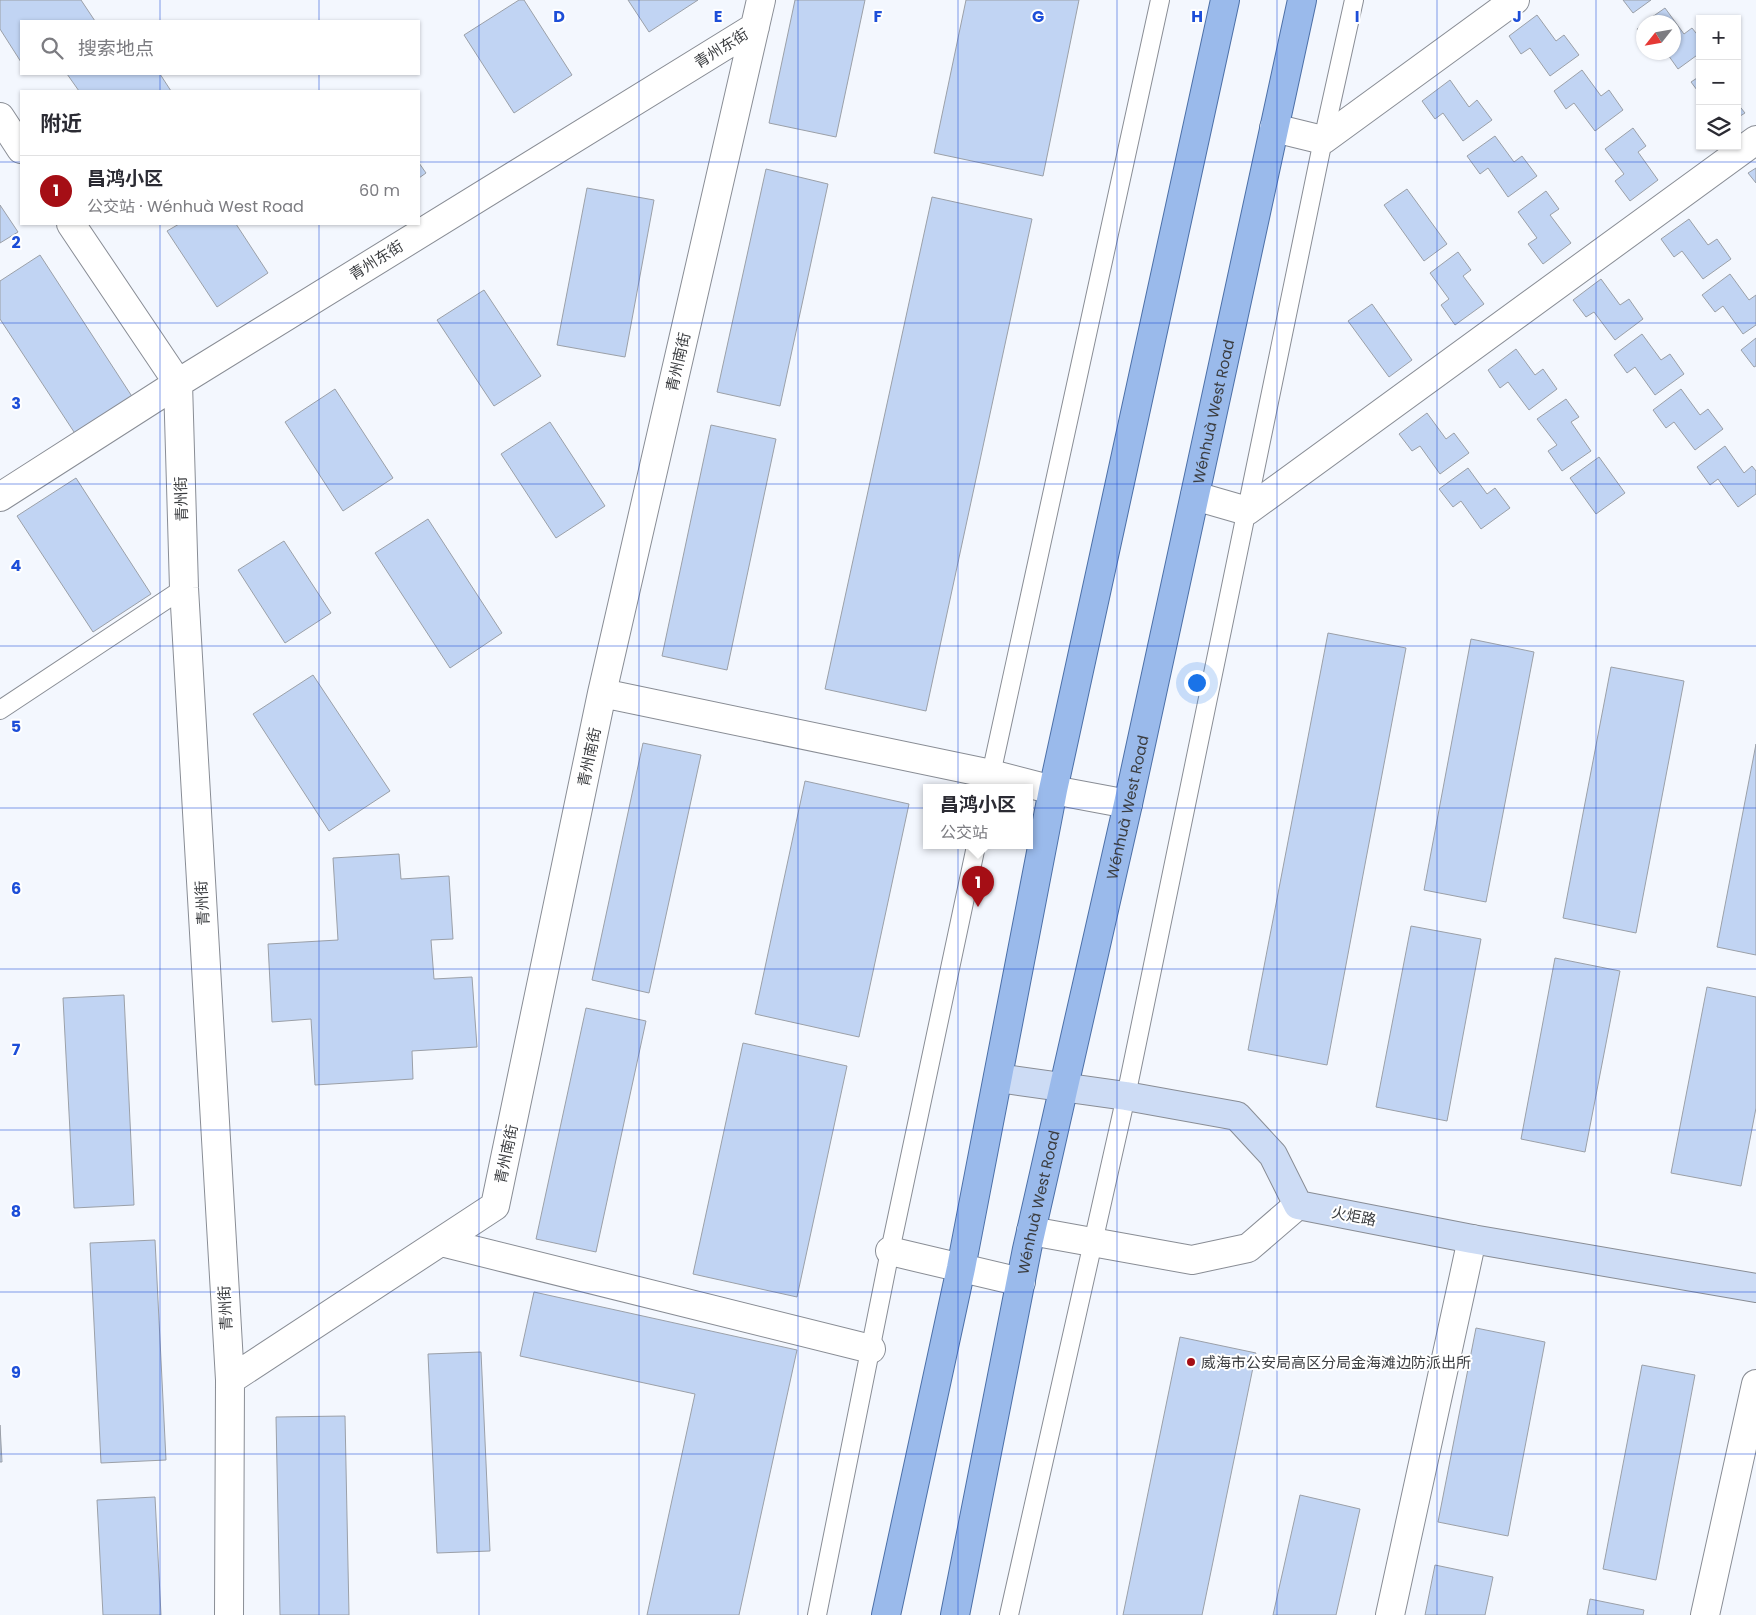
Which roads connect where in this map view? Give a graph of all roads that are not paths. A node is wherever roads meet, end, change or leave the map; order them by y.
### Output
1 (760, 0) edge
2 (1160, 0) edge
3 (1225, 0) edge
4 (1302, 0) edge
5 (1354, 0) edge
6 (1515, 0) edge
7 (755, 27) junction
8 (0, 118) edge
9 (1274, 128) junction
10 (1323, 140) junction
11 (1756, 140) edge
12 (20, 148) edge
13 (72, 225) edge
14 (178, 383) junction
15 (1195, 496) junction
16 (0, 497) edge
17 (1247, 511) junction
18 (184, 588) junction
19 (602, 693) junction
20 (0, 710) edge
21 (990, 781) edge
22 (1011, 784) edge
23 (1033, 787) edge
24 (1053, 790) junction
25 (1128, 804) junction
26 (975, 849) edge
27 (998, 1078) junction
28 (1064, 1087) junction
29 (1126, 1096) junction
30 (1298, 1205) junction
31 (1031, 1231) junction
32 (1472, 1239) junction
33 (440, 1242) junction
34 (1094, 1243) junction
35 (890, 1251) junction
36 (961, 1268) junction
37 (1021, 1282) junction
38 (1756, 1288) edge
39 (871, 1349) junction
40 (230, 1380) junction
41 (1756, 1384) edge
42 (229, 1615) edge
43 (817, 1615) edge
44 (886, 1615) edge
45 (955, 1615) edge
46 (1009, 1615) edge
47 (1390, 1615) edge
48 (1705, 1615) edge

1 - 7 street, 青州南街
2 - 21 lane
3 - 24 main road
4 - 9 main road, Wénhuà West Road
5 - 10 lane
6 - 10 street
7 - 14 street, 青州东街
7 - 19 street, 青州南街
8 - 12 street
9 - 10 street
9 - 15 main road, Wénhuà West Road
10 - 17 lane
11 - 17 street
13 - 14 street
14 - 16 street, 青州东街
14 - 18 street, 青州街
15 - 17 street
15 - 25 main road, Wénhuà West Road
17 - 29 lane
18 - 20 lane
18 - 40 street, 青州街
19 - 21 street
19 - 33 street, 青州南街
21 - 22 street
23 - 24 street
24 - 25 street
24 - 27 main road
25 - 28 main road, Wénhuà West Road
26 - 35 lane
27 - 28 main road
27 - 36 main road
28 - 29 main road
28 - 31 main road, Wénhuà West Road
29 - 30 main road
29 - 34 lane
30 - 32 main road, 火炬路
30 - 34 street
31 - 34 street
31 - 37 main road, Wénhuà West Road
32 - 38 main road, 火炬路
32 - 47 street
33 - 39 street
33 - 40 street, 青州南街
34 - 46 lane
35 - 36 street
35 - 39 lane
36 - 37 street
36 - 44 main road
37 - 45 main road, Wénhuà West Road
39 - 43 lane
40 - 42 street, 青州街
41 - 48 street

